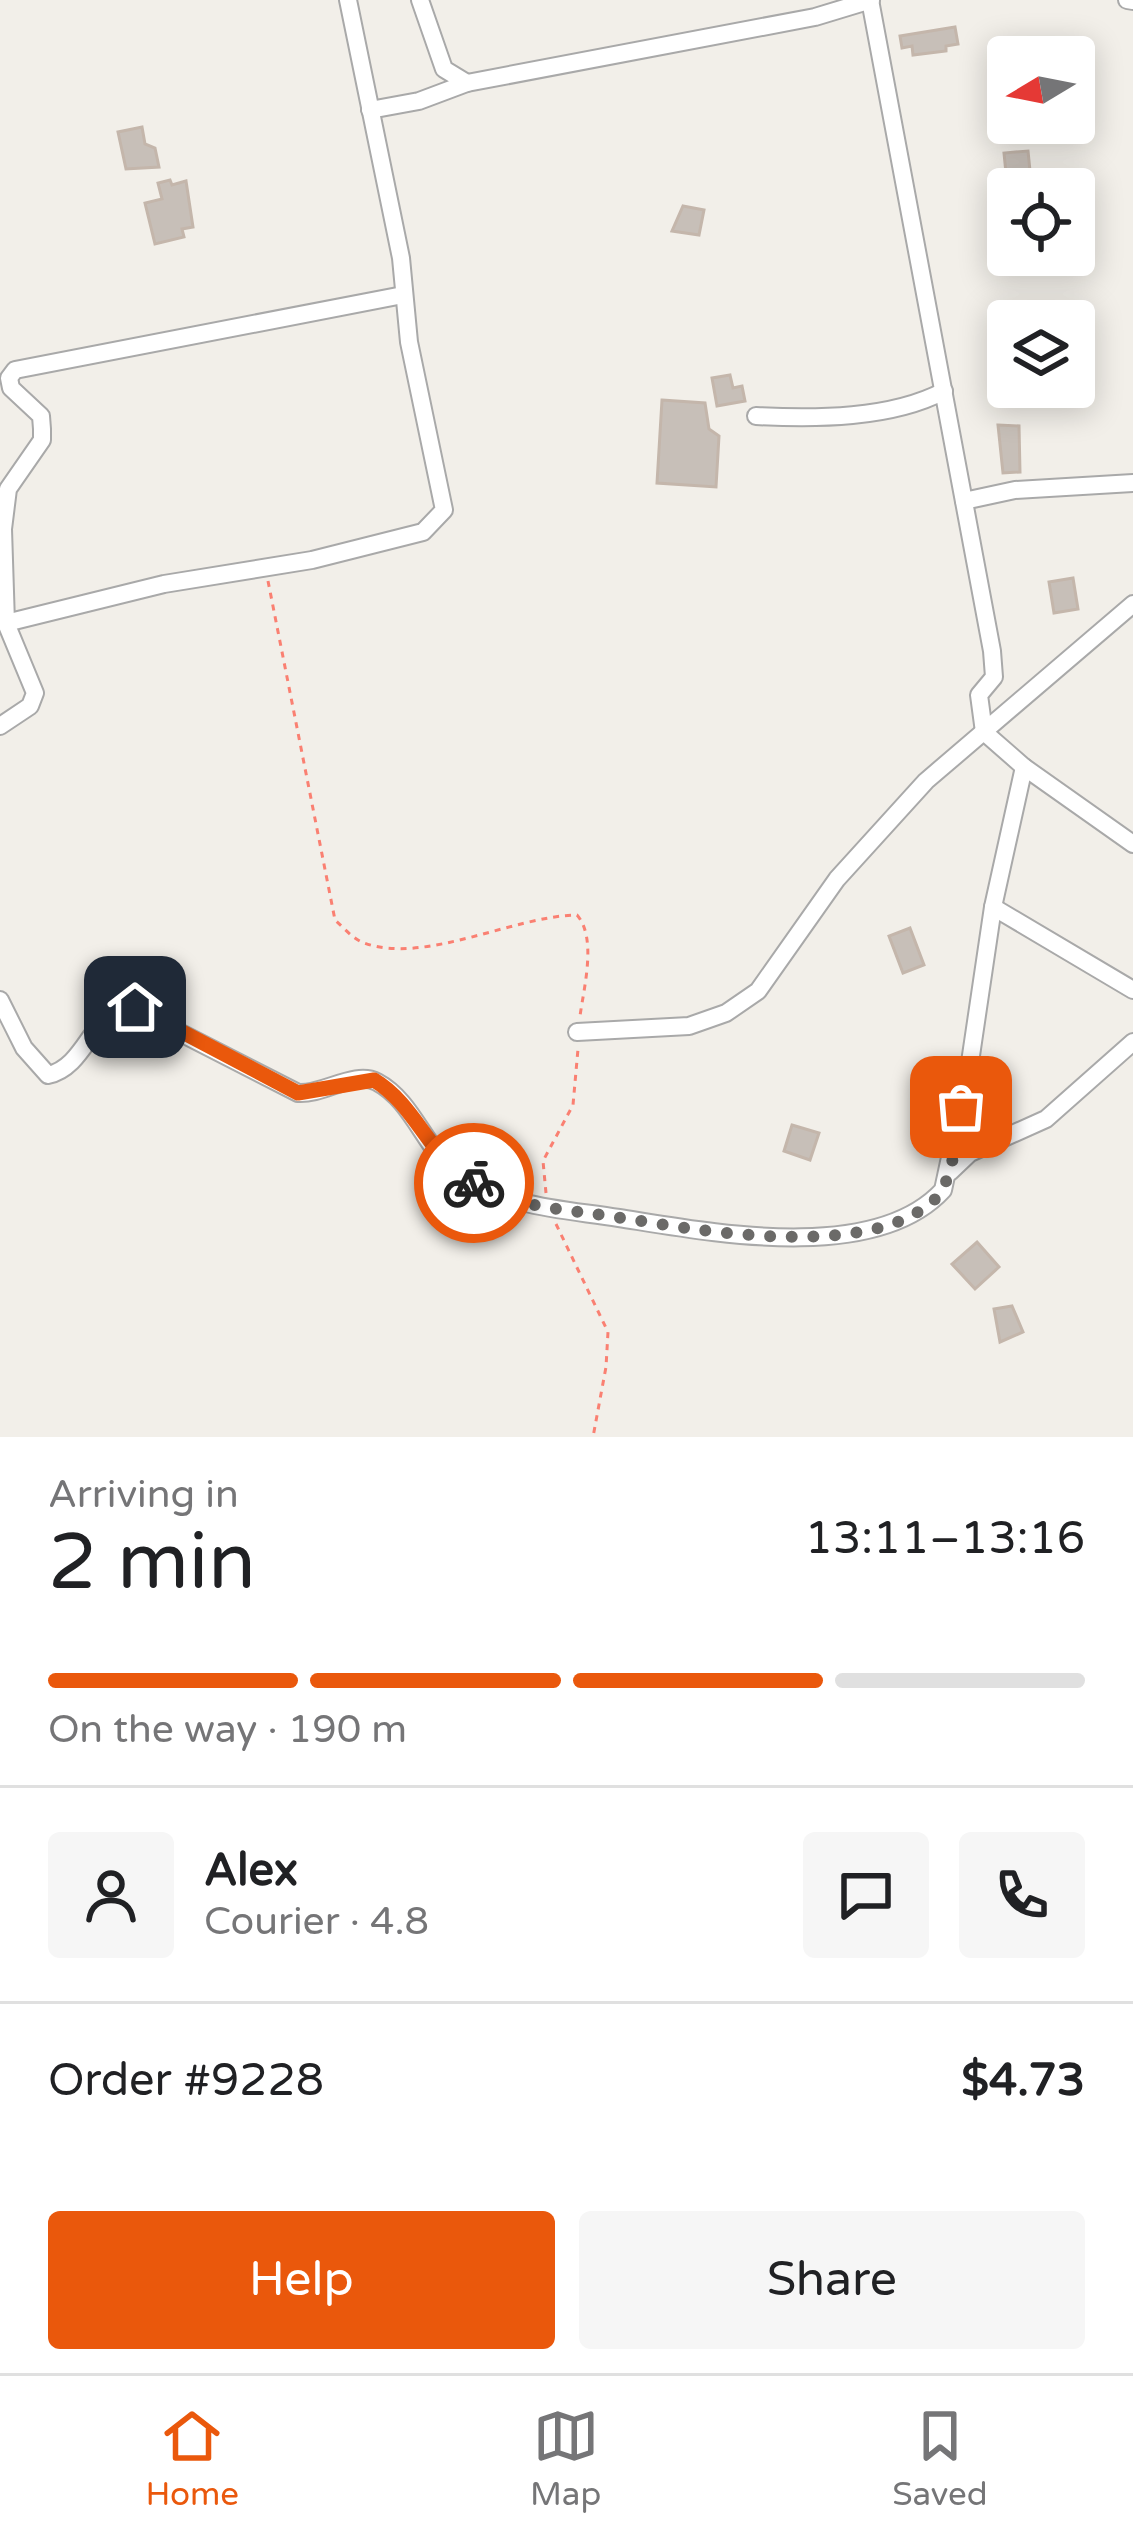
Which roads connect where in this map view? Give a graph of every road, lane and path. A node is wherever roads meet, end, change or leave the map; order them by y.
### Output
1 (347, 0) edge
2 (420, 0) edge
3 (870, 0) edge
4 (467, 83) junction
5 (370, 110) junction
6 (404, 295) junction
7 (944, 392) junction
8 (756, 416) dead end
9 (1133, 483) edge
10 (964, 501) junction
11 (273, 564) junction
12 (1133, 604) edge
13 (6, 623) junction
14 (0, 726) edge
15 (984, 732) junction
16 (1024, 767) junction
17 (1133, 844) edge
18 (993, 907) junction
19 (1133, 990) edge
20 (0, 1000) edge
21 (578, 1032) junction
22 (1133, 1042) edge
23 (948, 1174) junction
24 (549, 1211) junction
25 (593, 1437) edge

1 - 5 street
2 - 4 street
3 - 4 street
3 - 7 street
4 - 5 street
5 - 6 street
6 - 11 street
6 - 13 street
7 - 8 street
7 - 10 street
9 - 10 street
10 - 15 street
11 - 13 street
11 - 21 path
12 - 15 street
13 - 14 street
15 - 16 street
15 - 21 street
16 - 17 street
16 - 18 street
18 - 19 street
18 - 23 street
20 - 24 street
21 - 24 path
22 - 23 street
23 - 24 street
24 - 25 path

